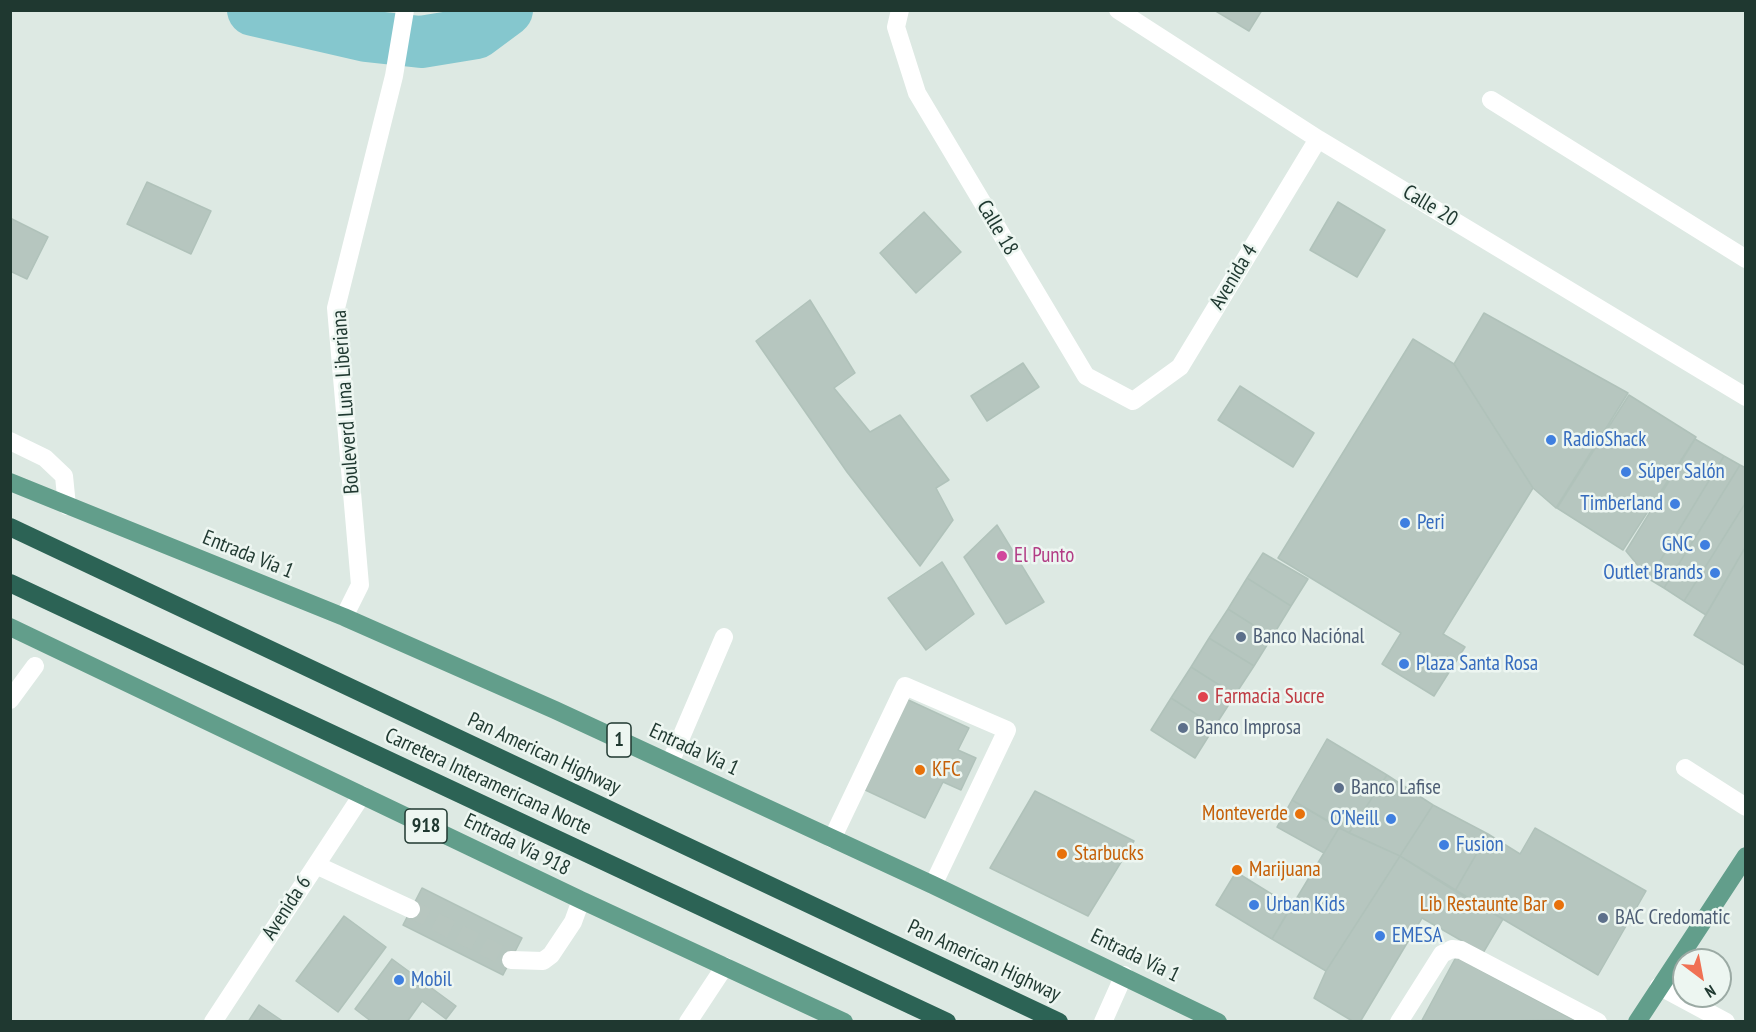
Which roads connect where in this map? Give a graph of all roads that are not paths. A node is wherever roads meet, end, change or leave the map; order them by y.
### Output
1 (405, 10) edge
2 (1118, 10) edge
3 (898, 19) edge
4 (1491, 100) dead end
5 (1318, 139) junction
6 (1746, 259) edge
7 (1746, 397) edge
8 (1133, 401) joint
9 (10, 441) edge
10 (10, 482) edge
11 (67, 506) junction
12 (10, 527) edge
13 (10, 583) edge
14 (344, 618) junction
15 (10, 627) edge
16 (724, 637) dead end
17 (35, 666) dead end
18 (10, 700) edge
19 (670, 763) junction
20 (1685, 768) dead end
21 (362, 795) junction
22 (1746, 807) edge
23 (832, 839) junction
24 (1746, 856) edge
25 (316, 865) junction
26 (933, 885) junction
27 (581, 900) junction
28 (411, 909) tunnel mouth
29 (511, 960) tunnel mouth
30 (725, 966) junction
31 (1124, 975) junction
32 (1659, 986) junction
33 (1186, 1015) edge
34 (213, 1022) edge
35 (688, 1022) edge
36 (844, 1022) edge
37 (947, 1022) edge
38 (1059, 1022) edge
39 (1103, 1022) edge
40 (1218, 1022) edge
41 (1399, 1022) edge
42 (1598, 1022) edge
43 (1637, 1022) edge
44 (1726, 1022) edge

1 - 14 street, Bouleverd Luna Liberiana
2 - 5 street, Calle 20
3 - 8 street, Calle 18
4 - 6 street
5 - 7 street, Calle 20
5 - 8 street, Avenida 4
9 - 11 street
10 - 11 main road, Entrada Vía 1 / 1
11 - 14 main road, Entrada Vía 1 / 1
12 - 38 highway, Pan American Highway
13 - 37 highway, Carretera Interamericana Norte
14 - 19 main road, Entrada Vía 1 / 1
15 - 21 main road, Entrada Vía 918 / 918
16 - 19 street
17 - 18 street
19 - 23 main road, Entrada Vía 1 / 1
20 - 22 street
21 - 25 street, Avenida 6
21 - 27 main road, Entrada Vía 918 / 918
23 - 26 main road, Entrada Vía 1 / 1
23 - 26 street
24 - 32 main road
25 - 28 street
25 - 34 street, Avenida 6
26 - 31 main road, Entrada Vía 1 / 1
27 - 29 street
27 - 30 main road, Entrada Vía 918 / 918
30 - 35 street
30 - 36 main road, Entrada Vía 918 / 918
31 - 33 main road, Entrada Vía 1 / 1
31 - 39 street
32 - 43 main road
32 - 44 street
33 - 40 main road, Entrada Vía 1 / 1
41 - 42 street

